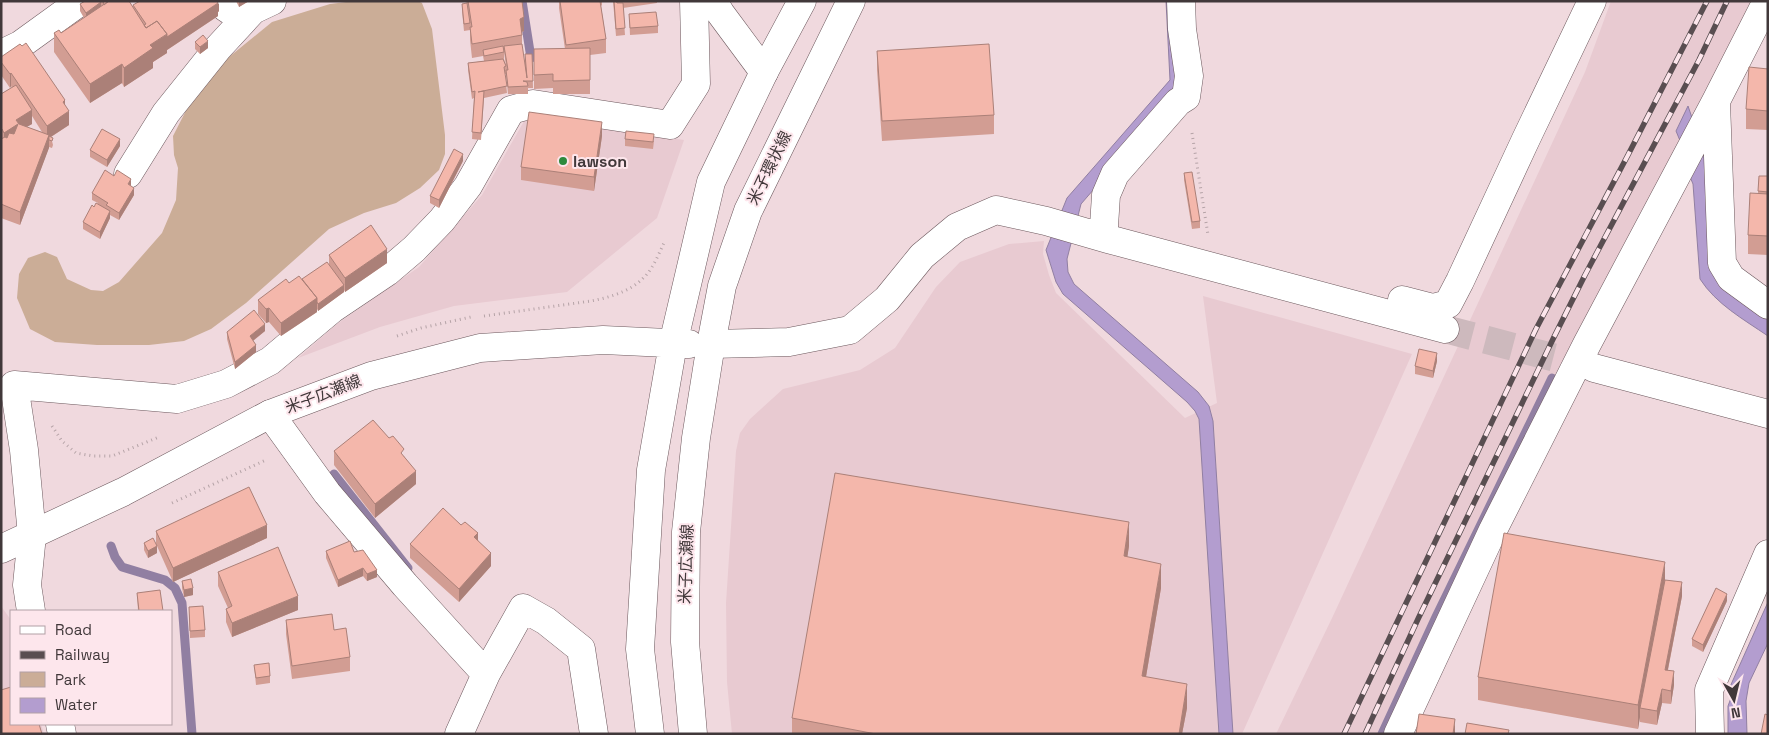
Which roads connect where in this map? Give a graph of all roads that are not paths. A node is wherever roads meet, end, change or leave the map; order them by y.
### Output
1 (81, 1) edge
2 (219, 1) edge
3 (694, 1) edge
4 (713, 1) edge
5 (802, 1) edge
6 (851, 1) edge
7 (1181, 1) edge
8 (1766, 1) edge
9 (260, 8) edge
10 (1588, 12) edge
11 (1, 54) edge
12 (764, 72) junction
13 (1716, 101) junction
14 (128, 174) dead end
15 (1090, 229) junction
16 (1768, 305) edge
17 (1445, 329) tunnel mouth
18 (673, 344) junction
19 (711, 344) junction
20 (1594, 368) tunnel mouth
21 (8, 386) edge
22 (270, 414) junction
23 (1768, 414) edge
24 (32, 535) junction
25 (1, 549) edge
26 (1768, 554) edge
27 (32, 610) edge
28 (486, 674) junction
29 (459, 734) edge
30 (594, 734) edge
31 (650, 734) edge
32 (693, 734) edge
33 (1398, 734) edge
34 (1710, 734) edge

1 - 11 street
2 - 9 street
3 - 21 street
4 - 12 street
5 - 12 street
6 - 19 street, 米子環状線
7 - 15 street
8 - 13 street
9 - 14 street
10 - 15 street
12 - 18 street
13 - 16 street
13 - 33 street
15 - 17 street
15 - 19 street
18 - 19 street, 米子広瀬線
18 - 22 street, 米子広瀬線
18 - 31 street
19 - 32 street, 米子広瀬線
20 - 23 street
21 - 24 street
22 - 24 street, 米子広瀬線
22 - 28 street
24 - 25 street, 米子広瀬線
24 - 27 street
26 - 34 street
28 - 29 street
28 - 30 street

